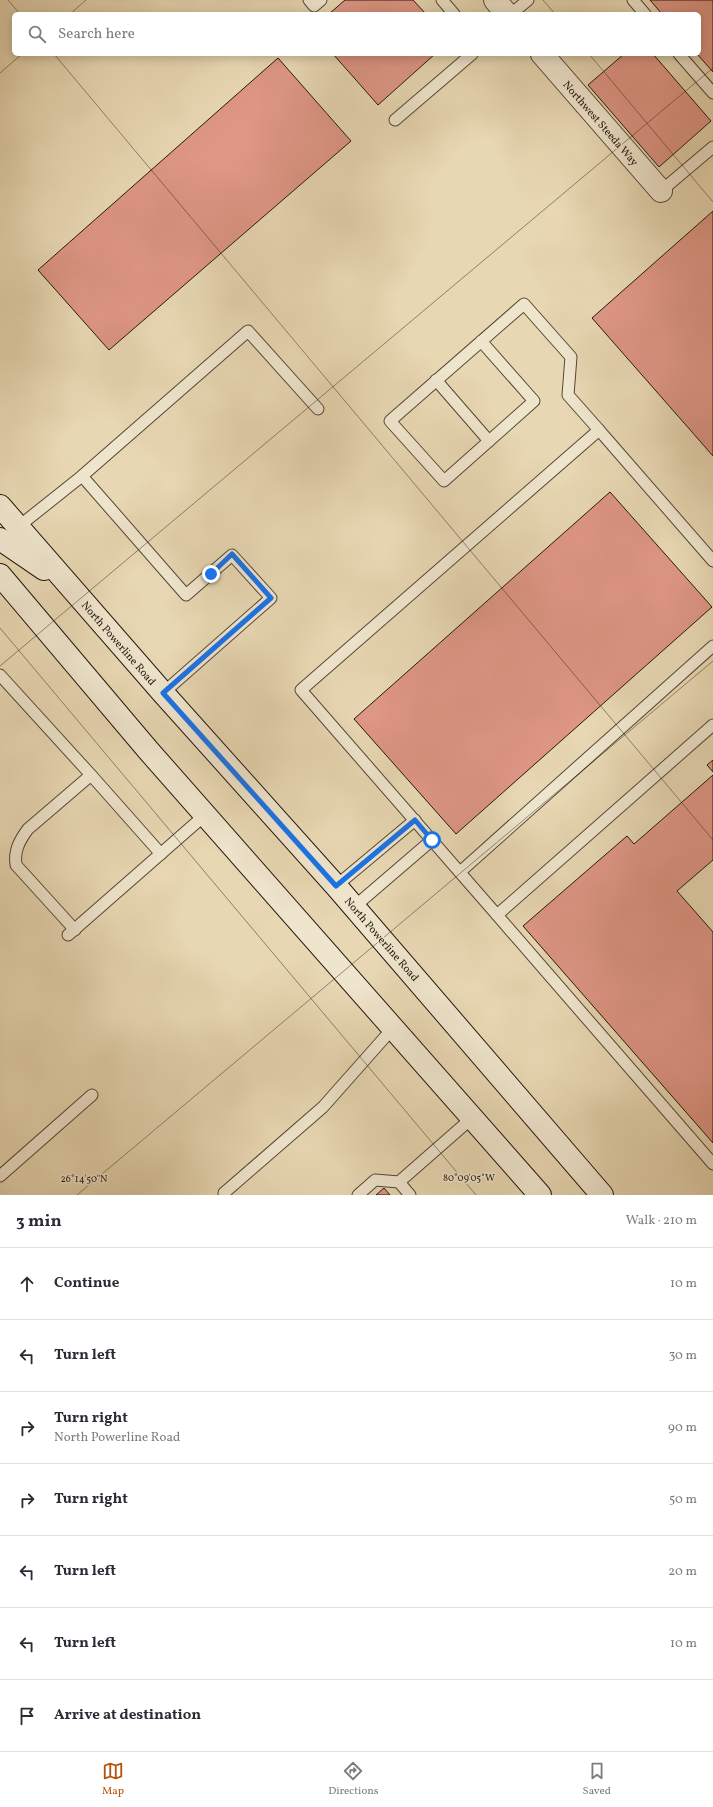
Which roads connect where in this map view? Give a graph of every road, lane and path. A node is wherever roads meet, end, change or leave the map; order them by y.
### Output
1 (309, 0) edge
2 (321, 0) edge
3 (442, 0) edge
4 (495, 0) edge
5 (528, 0) edge
6 (633, 0) edge
7 (452, 12) edge
8 (505, 12) edge
9 (513, 12) edge
10 (643, 12) edge
11 (470, 56) edge
12 (544, 56) edge
13 (681, 56) edge
14 (713, 93) edge
15 (395, 120) dead end
16 (713, 147) edge
17 (661, 191) joint
18 (481, 341) junction
19 (436, 380) junction
20 (318, 409) dead end
21 (599, 430) junction
22 (489, 441) junction
23 (82, 476) junction
24 (0, 506) edge
25 (18, 527) junction
26 (0, 539) edge
27 (713, 561) edge
28 (0, 575) edge
29 (69, 585) junction
30 (713, 646) edge
31 (0, 675) edge
32 (163, 693) junction
33 (713, 726) edge
34 (91, 775) junction
35 (205, 815) junction
36 (415, 820) junction
37 (432, 840) junction
38 (161, 854) junction
39 (460, 872) junction
40 (336, 886) junction
41 (354, 907) junction
42 (497, 915) junction
43 (393, 1028) junction
44 (92, 1095) dead end
45 (472, 1118) junction
46 (713, 1164) edge
47 (0, 1176) edge
48 (399, 1182) junction
49 (224, 1193) dead end
50 (358, 1195) edge
51 (410, 1195) edge
52 (540, 1195) edge
53 (602, 1195) edge

1 - 2 lane
3 - 7 lane
4 - 8 main road
5 - 9 lane
6 - 10 lane
11 - 15 lane
12 - 17 main road, Northwest Steeda Way
13 - 14 lane
16 - 17 lane
18 - 19 lane
18 - 21 lane
18 - 22 lane
19 - 22 lane
19 - 22 lane
20 - 23 lane
21 - 27 lane
21 - 36 lane
23 - 25 lane
23 - 32 lane
24 - 25 main road, North Powerline Road
25 - 29 main road, North Powerline Road
26 - 29 main road
28 - 35 main road
29 - 32 main road, North Powerline Road
30 - 39 lane
31 - 34 lane
32 - 40 main road, North Powerline Road
33 - 42 lane
34 - 38 lane
34 - 38 lane
35 - 38 lane
35 - 43 main road
36 - 37 lane
36 - 40 lane
37 - 39 lane
37 - 41 lane
39 - 42 lane
40 - 41 main road, North Powerline Road
41 - 53 main road, North Powerline Road
42 - 46 lane
43 - 45 main road
43 - 49 lane
44 - 47 lane
45 - 48 lane
45 - 52 main road
48 - 50 lane
48 - 51 lane

